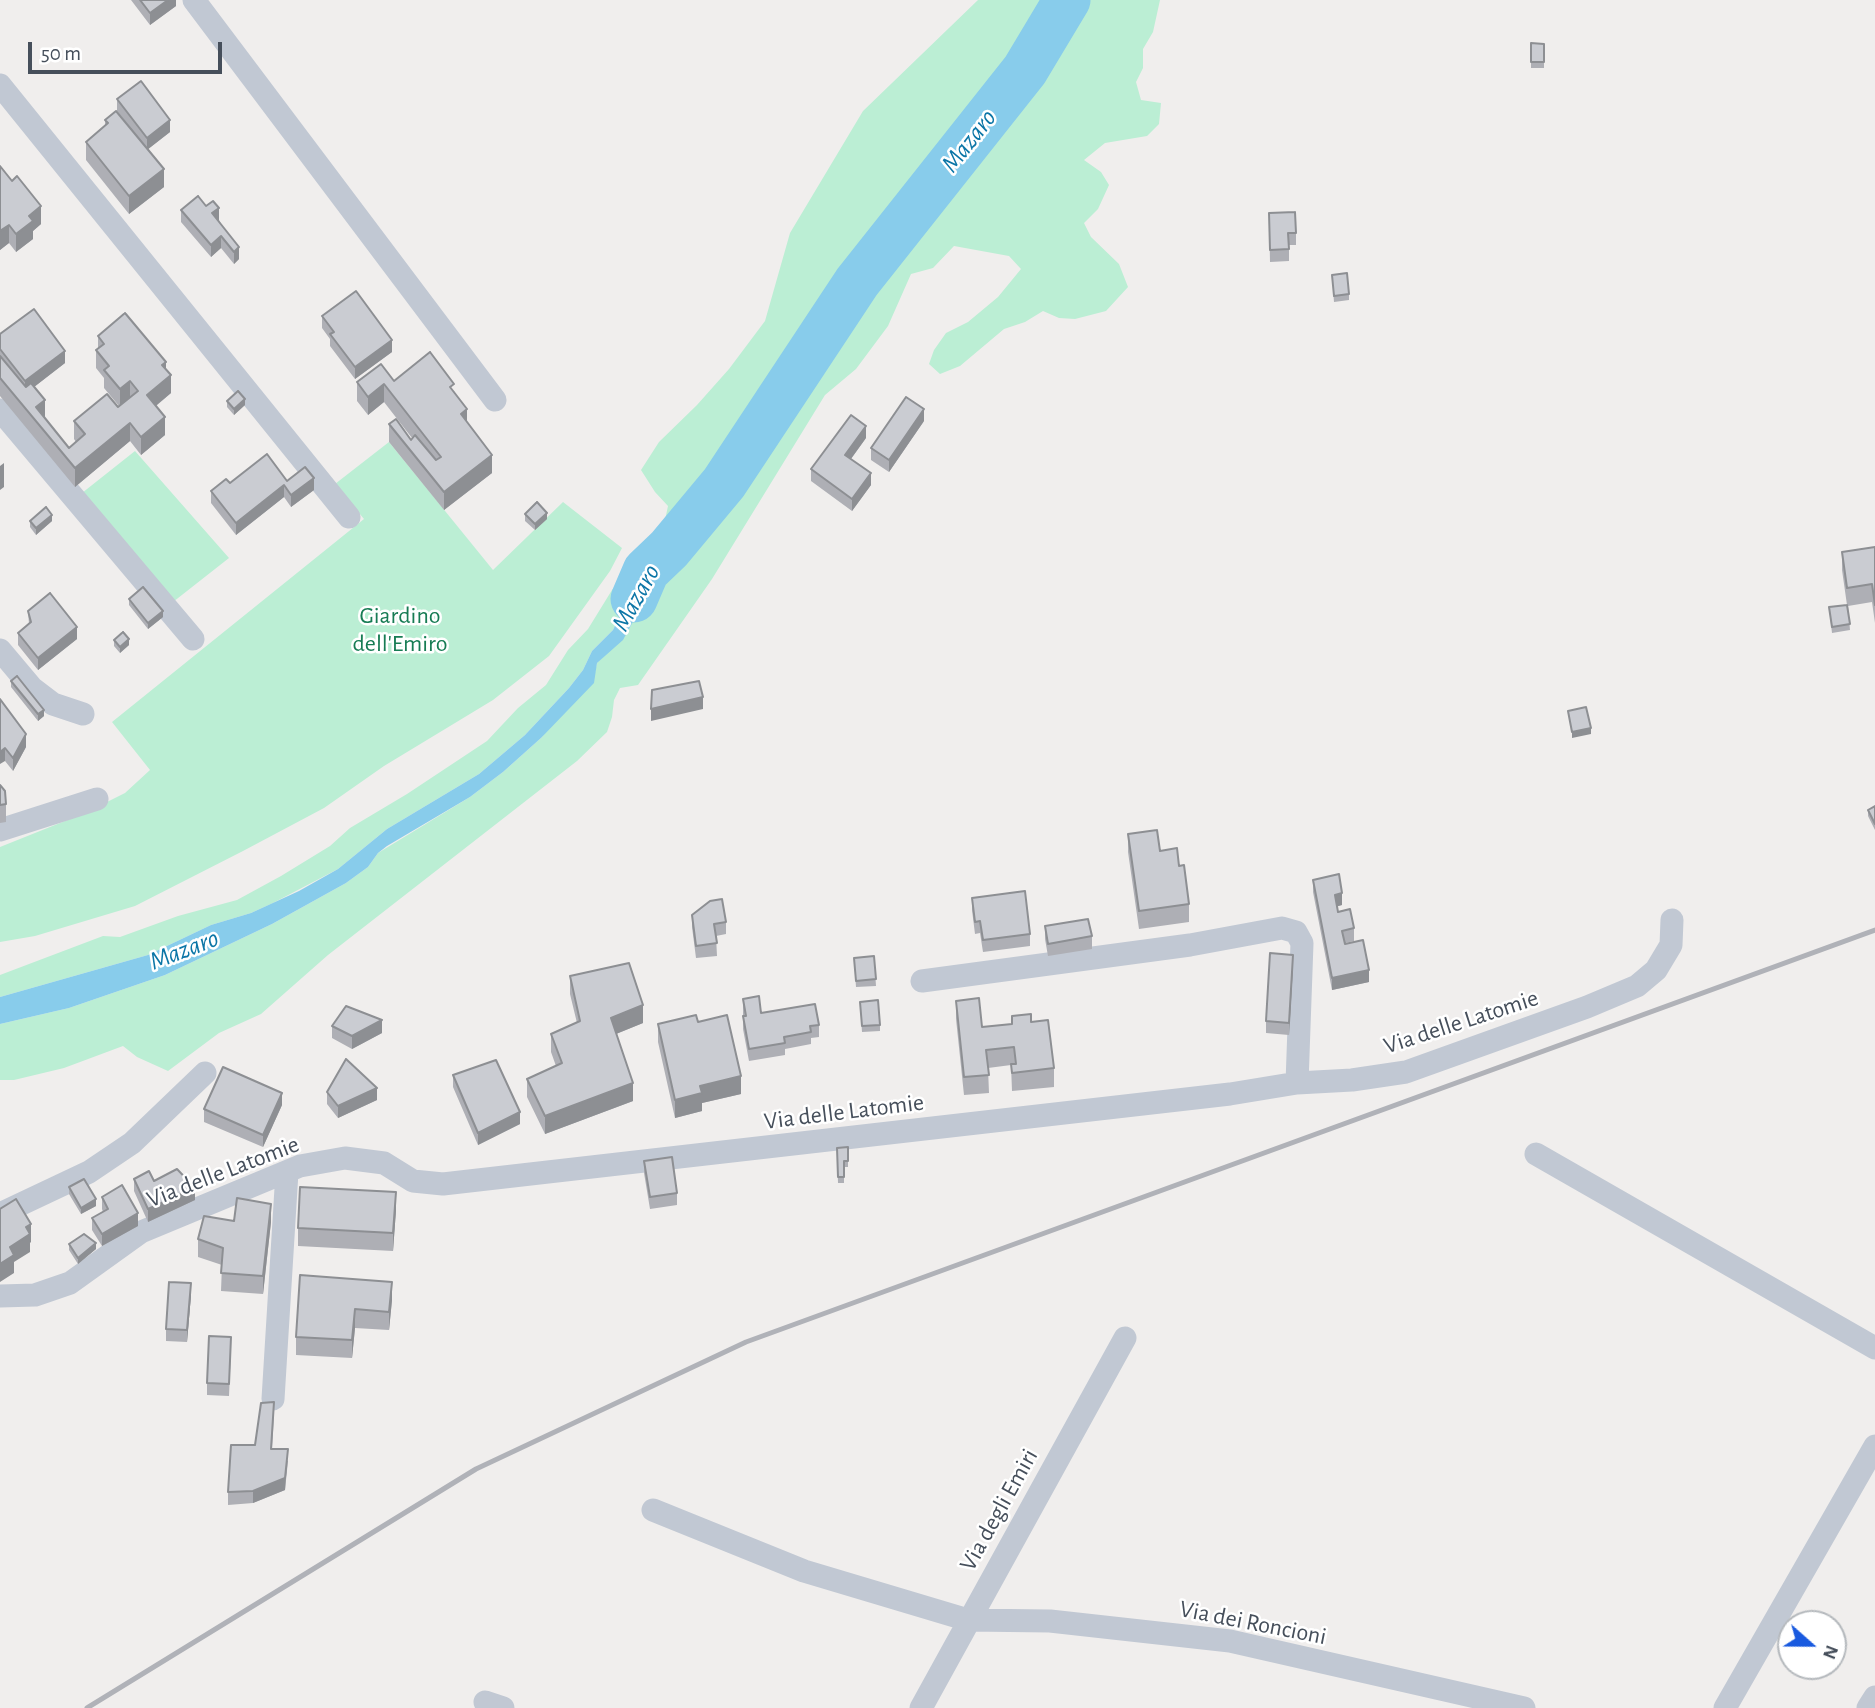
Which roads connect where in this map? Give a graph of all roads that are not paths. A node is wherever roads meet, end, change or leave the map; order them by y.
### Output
1 (194, 0) edge
2 (0, 85) edge
3 (495, 400) dead end
4 (0, 410) edge
5 (349, 517) dead end
6 (193, 639) dead end
7 (2, 654) edge
8 (83, 714) dead end
9 (97, 799) dead end
10 (0, 831) edge
11 (1672, 920) dead end
12 (922, 981) dead end
13 (205, 1073) dead end
14 (1297, 1083) junction
15 (1536, 1154) dead end
16 (287, 1172) junction
17 (0, 1214) edge
18 (0, 1296) edge
19 (1125, 1338) dead end
20 (1875, 1348) edge
21 (273, 1399) edge
22 (1875, 1446) edge
23 (653, 1510) dead end
24 (968, 1620) junction
25 (1875, 1697) edge
26 (921, 1708) edge
27 (1524, 1708) edge
28 (1725, 1708) edge
29 (1868, 1708) edge

1 - 3 street
2 - 5 street
4 - 6 street
7 - 8 street
9 - 10 street
11 - 14 street, Via delle Latomie
12 - 14 street
13 - 17 street
14 - 16 street, Via delle Latomie
15 - 20 street
16 - 18 street, Via delle Latomie
16 - 21 street
19 - 24 street, Via degli Emiri
22 - 28 street
23 - 24 street, Via dei Roncioni
24 - 26 street, Via degli Emiri
24 - 27 street, Via dei Roncioni
25 - 29 street

